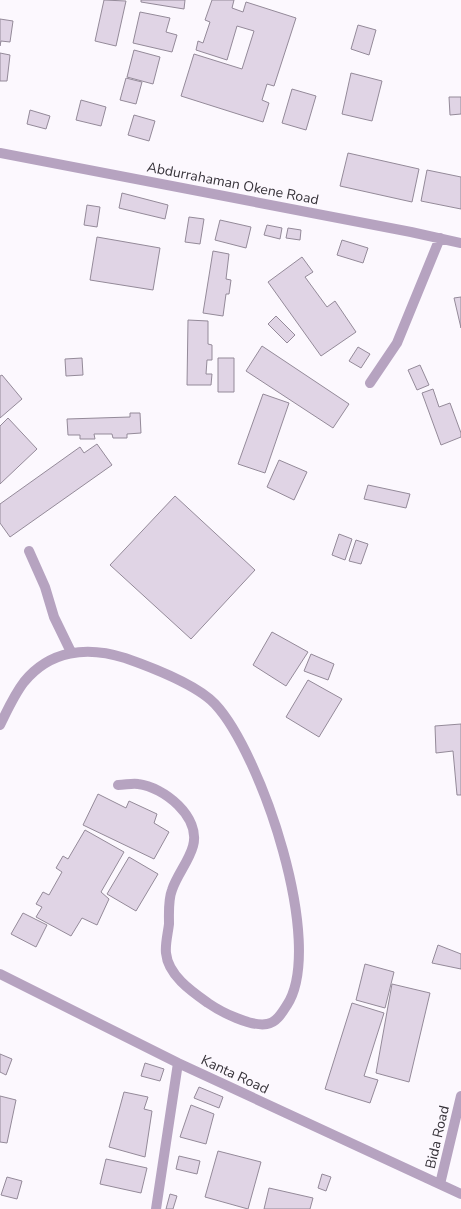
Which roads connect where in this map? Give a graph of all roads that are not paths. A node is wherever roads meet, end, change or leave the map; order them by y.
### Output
1 (0, 153) edge
2 (440, 238) junction
3 (461, 243) edge
4 (370, 383) dead end
5 (29, 551) dead end
6 (71, 652) junction
7 (0, 725) edge
8 (118, 785) dead end
9 (0, 974) edge
10 (178, 1063) junction
11 (461, 1096) edge
12 (440, 1184) junction
13 (461, 1194) edge
14 (156, 1209) edge

1 - 2 street, Abdurrahaman Okene Road
2 - 3 street, Abdurrahaman Okene Road
2 - 4 street
5 - 6 street
6 - 7 street
6 - 8 street
9 - 10 street, Kanta Road
10 - 12 street, Kanta Road
10 - 14 street
11 - 12 street, Bida Road
12 - 13 street, Kanta Road

